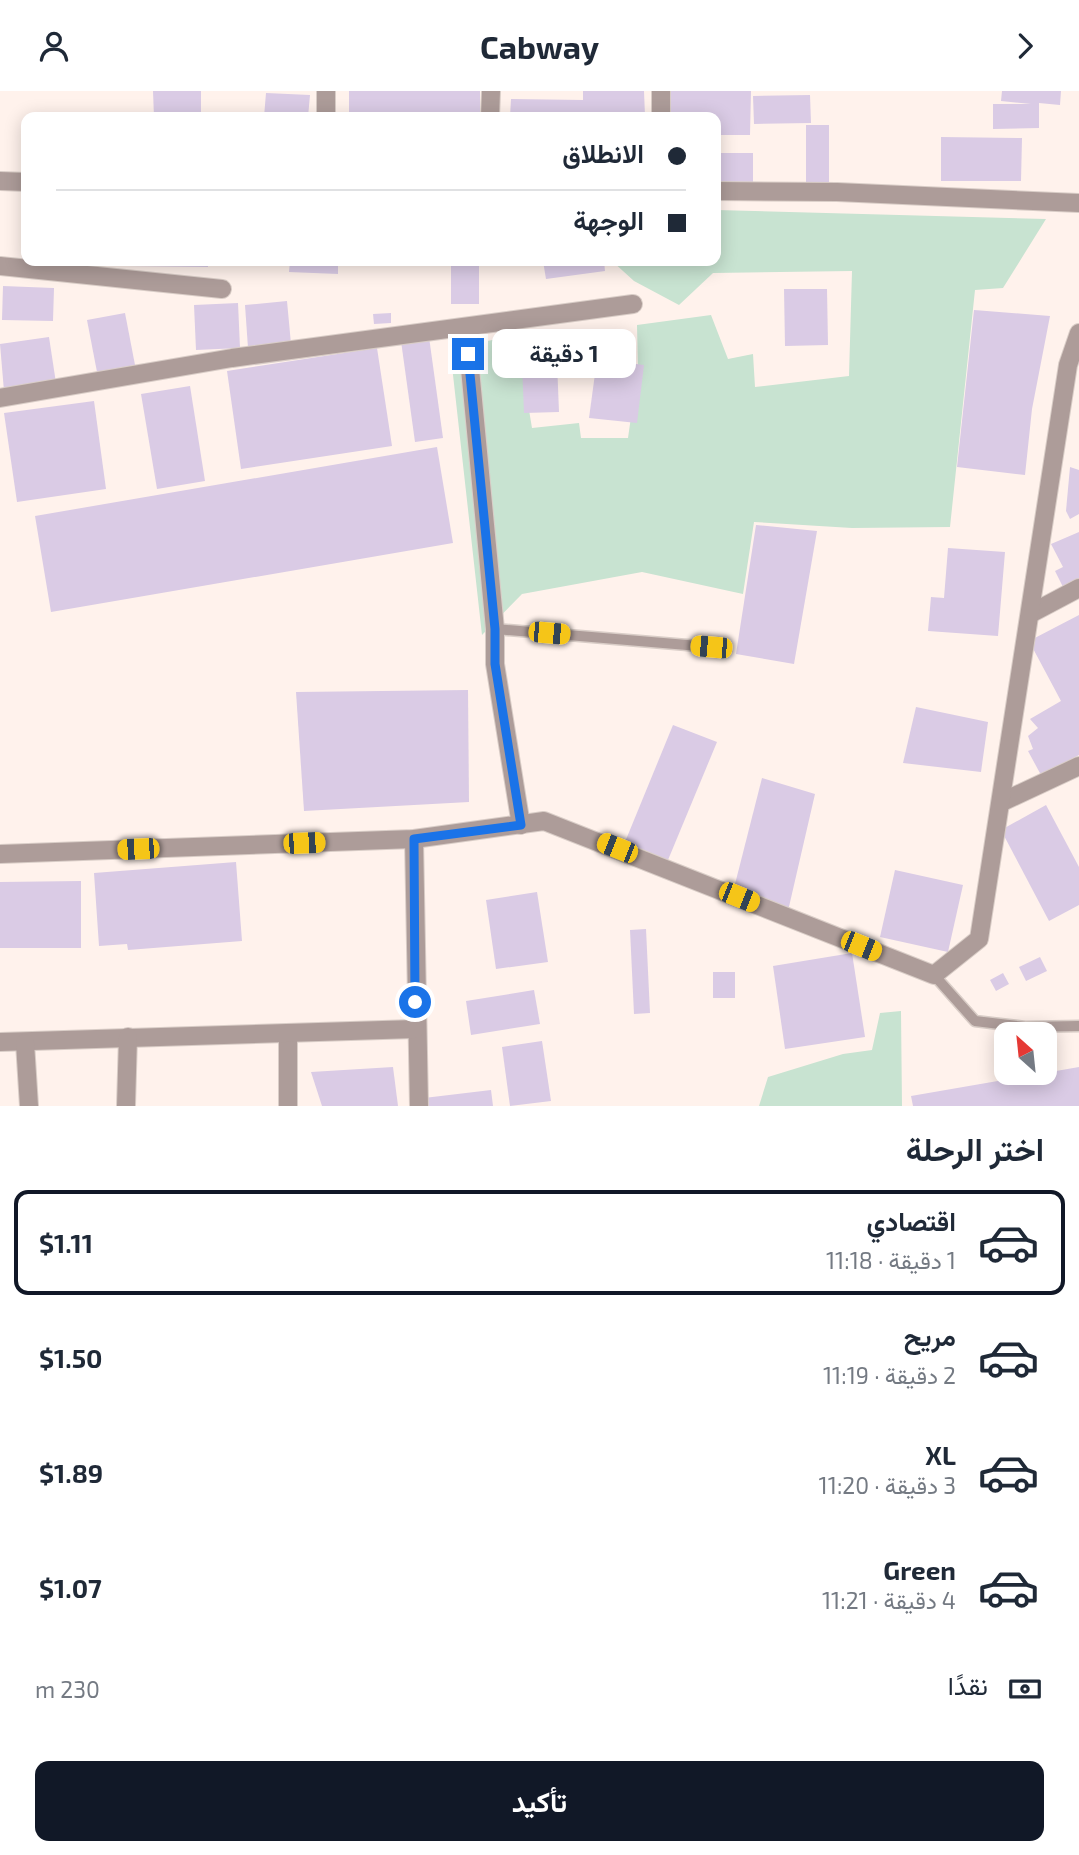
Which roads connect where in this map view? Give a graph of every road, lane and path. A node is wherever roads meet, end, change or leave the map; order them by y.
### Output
1 (326, 91) edge
2 (491, 91) edge
3 (661, 91) edge
4 (326, 112) edge
5 (490, 112) edge
6 (662, 112) edge
7 (0, 181) edge
8 (21, 183) edge
9 (721, 191) edge
10 (1079, 203) edge
11 (0, 266) edge
12 (222, 289) dead end
13 (633, 304) dead end
14 (466, 327) junction
15 (1077, 342) edge
16 (0, 398) edge
17 (1079, 588) edge
18 (1030, 614) junction
19 (495, 629) junction
20 (711, 647) dead end
21 (1079, 766) edge
22 (1002, 802) junction
23 (521, 825) junction
24 (414, 839) junction
25 (0, 854) edge
26 (934, 975) junction
27 (1079, 1026) edge
28 (415, 1029) junction
29 (288, 1035) junction
30 (128, 1037) junction
31 (0, 1042) edge
32 (25, 1043) junction
33 (29, 1106) edge
34 (126, 1106) edge
35 (288, 1106) edge
36 (419, 1106) edge

1 - 4 street
2 - 5 street
3 - 6 street
7 - 8 street
9 - 10 street
11 - 12 street
13 - 14 street
14 - 16 street
14 - 19 street
15 - 18 street
17 - 18 street
18 - 22 street
19 - 20 lane
19 - 23 street
21 - 22 street
22 - 26 street
23 - 24 street
23 - 26 street
24 - 25 street
24 - 28 street
26 - 27 lane
28 - 29 street
28 - 36 street
29 - 30 street
29 - 35 street
30 - 32 street
30 - 34 street
31 - 32 street
32 - 33 street

